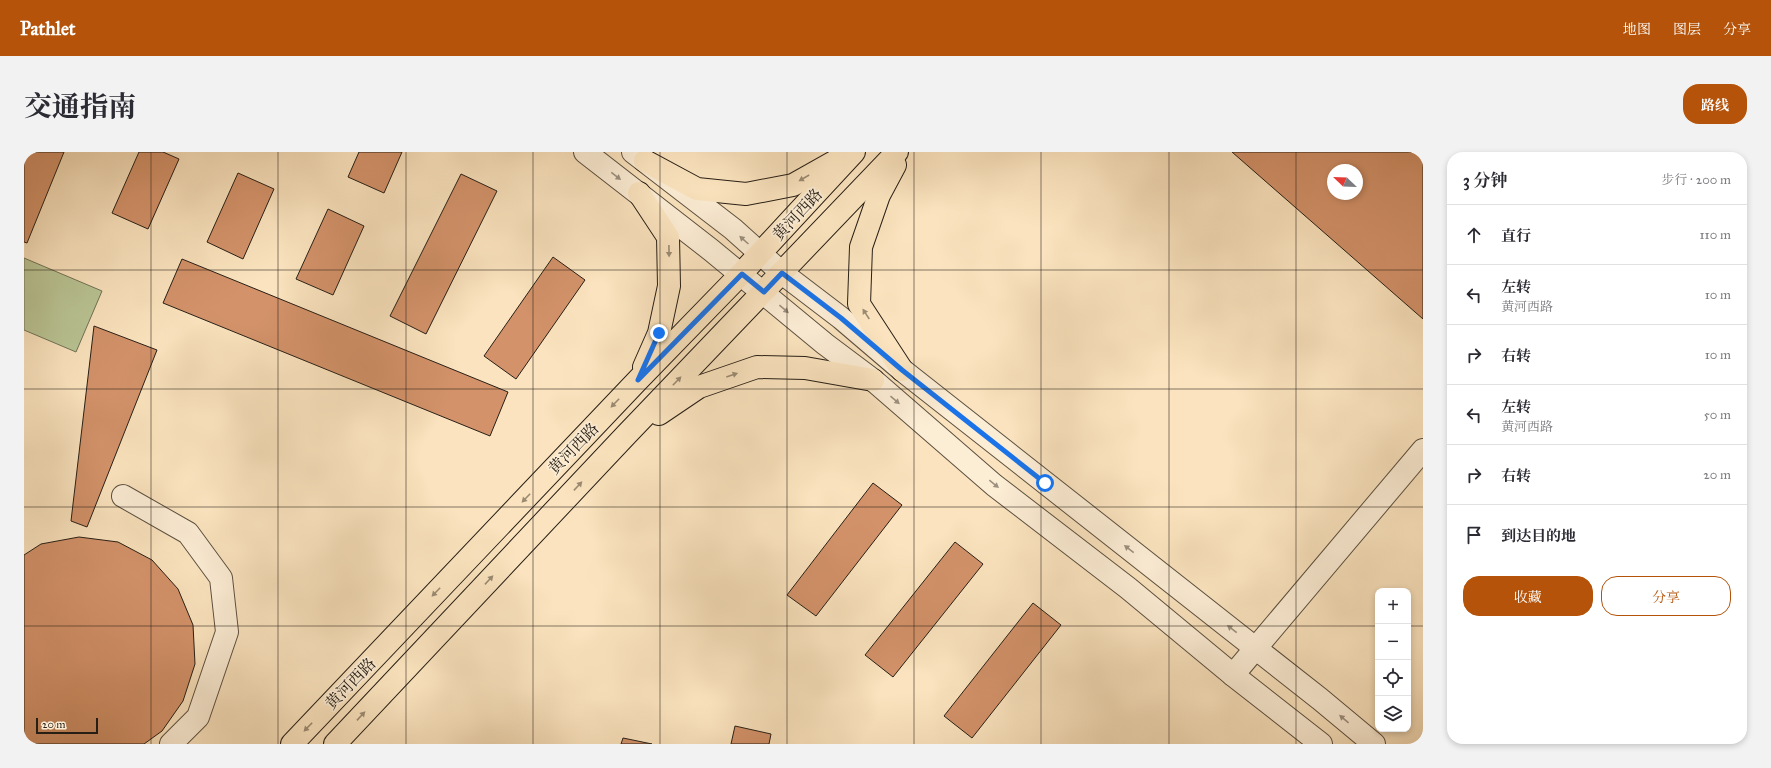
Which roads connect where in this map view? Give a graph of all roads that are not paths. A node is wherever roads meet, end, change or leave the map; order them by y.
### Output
1 (585, 152) edge
2 (851, 152) edge
3 (854, 152) edge
4 (897, 152) edge
5 (901, 152) edge
6 (639, 157) edge
7 (639, 193) junction
8 (760, 254) junction
9 (782, 273) junction
10 (742, 274) junction
11 (764, 292) junction
12 (902, 370) junction
13 (638, 380) junction
14 (873, 380) junction
15 (626, 435) junction
16 (1423, 450) edge
17 (123, 496) dead end
18 (1256, 648) junction
19 (1233, 675) junction
20 (171, 744) edge
21 (292, 744) edge
22 (335, 744) edge
23 (1321, 744) edge
24 (1374, 744) edge

1 -> 7 street
2 -> 6 main road
3 - 8 main road, 黄河西路
4 - 9 main road, 黄河西路
12 -> 5 main road
8 -> 6 street
7 - 10 street
7 -> 13 main road
8 - 9 street
8 - 10 main road, 黄河西路
9 - 11 main road, 黄河西路
9 - 12 street
10 - 11 street
10 - 13 main road, 黄河西路
11 -> 14 street
15 -> 11 main road, 黄河西路
18 -> 12 street
13 -> 21 main road, 黄河西路
15 -> 14 main road
14 -> 19 street
22 -> 15 main road, 黄河西路
16 - 18 street
17 - 20 street
18 - 19 street
24 -> 18 street
19 - 23 street

